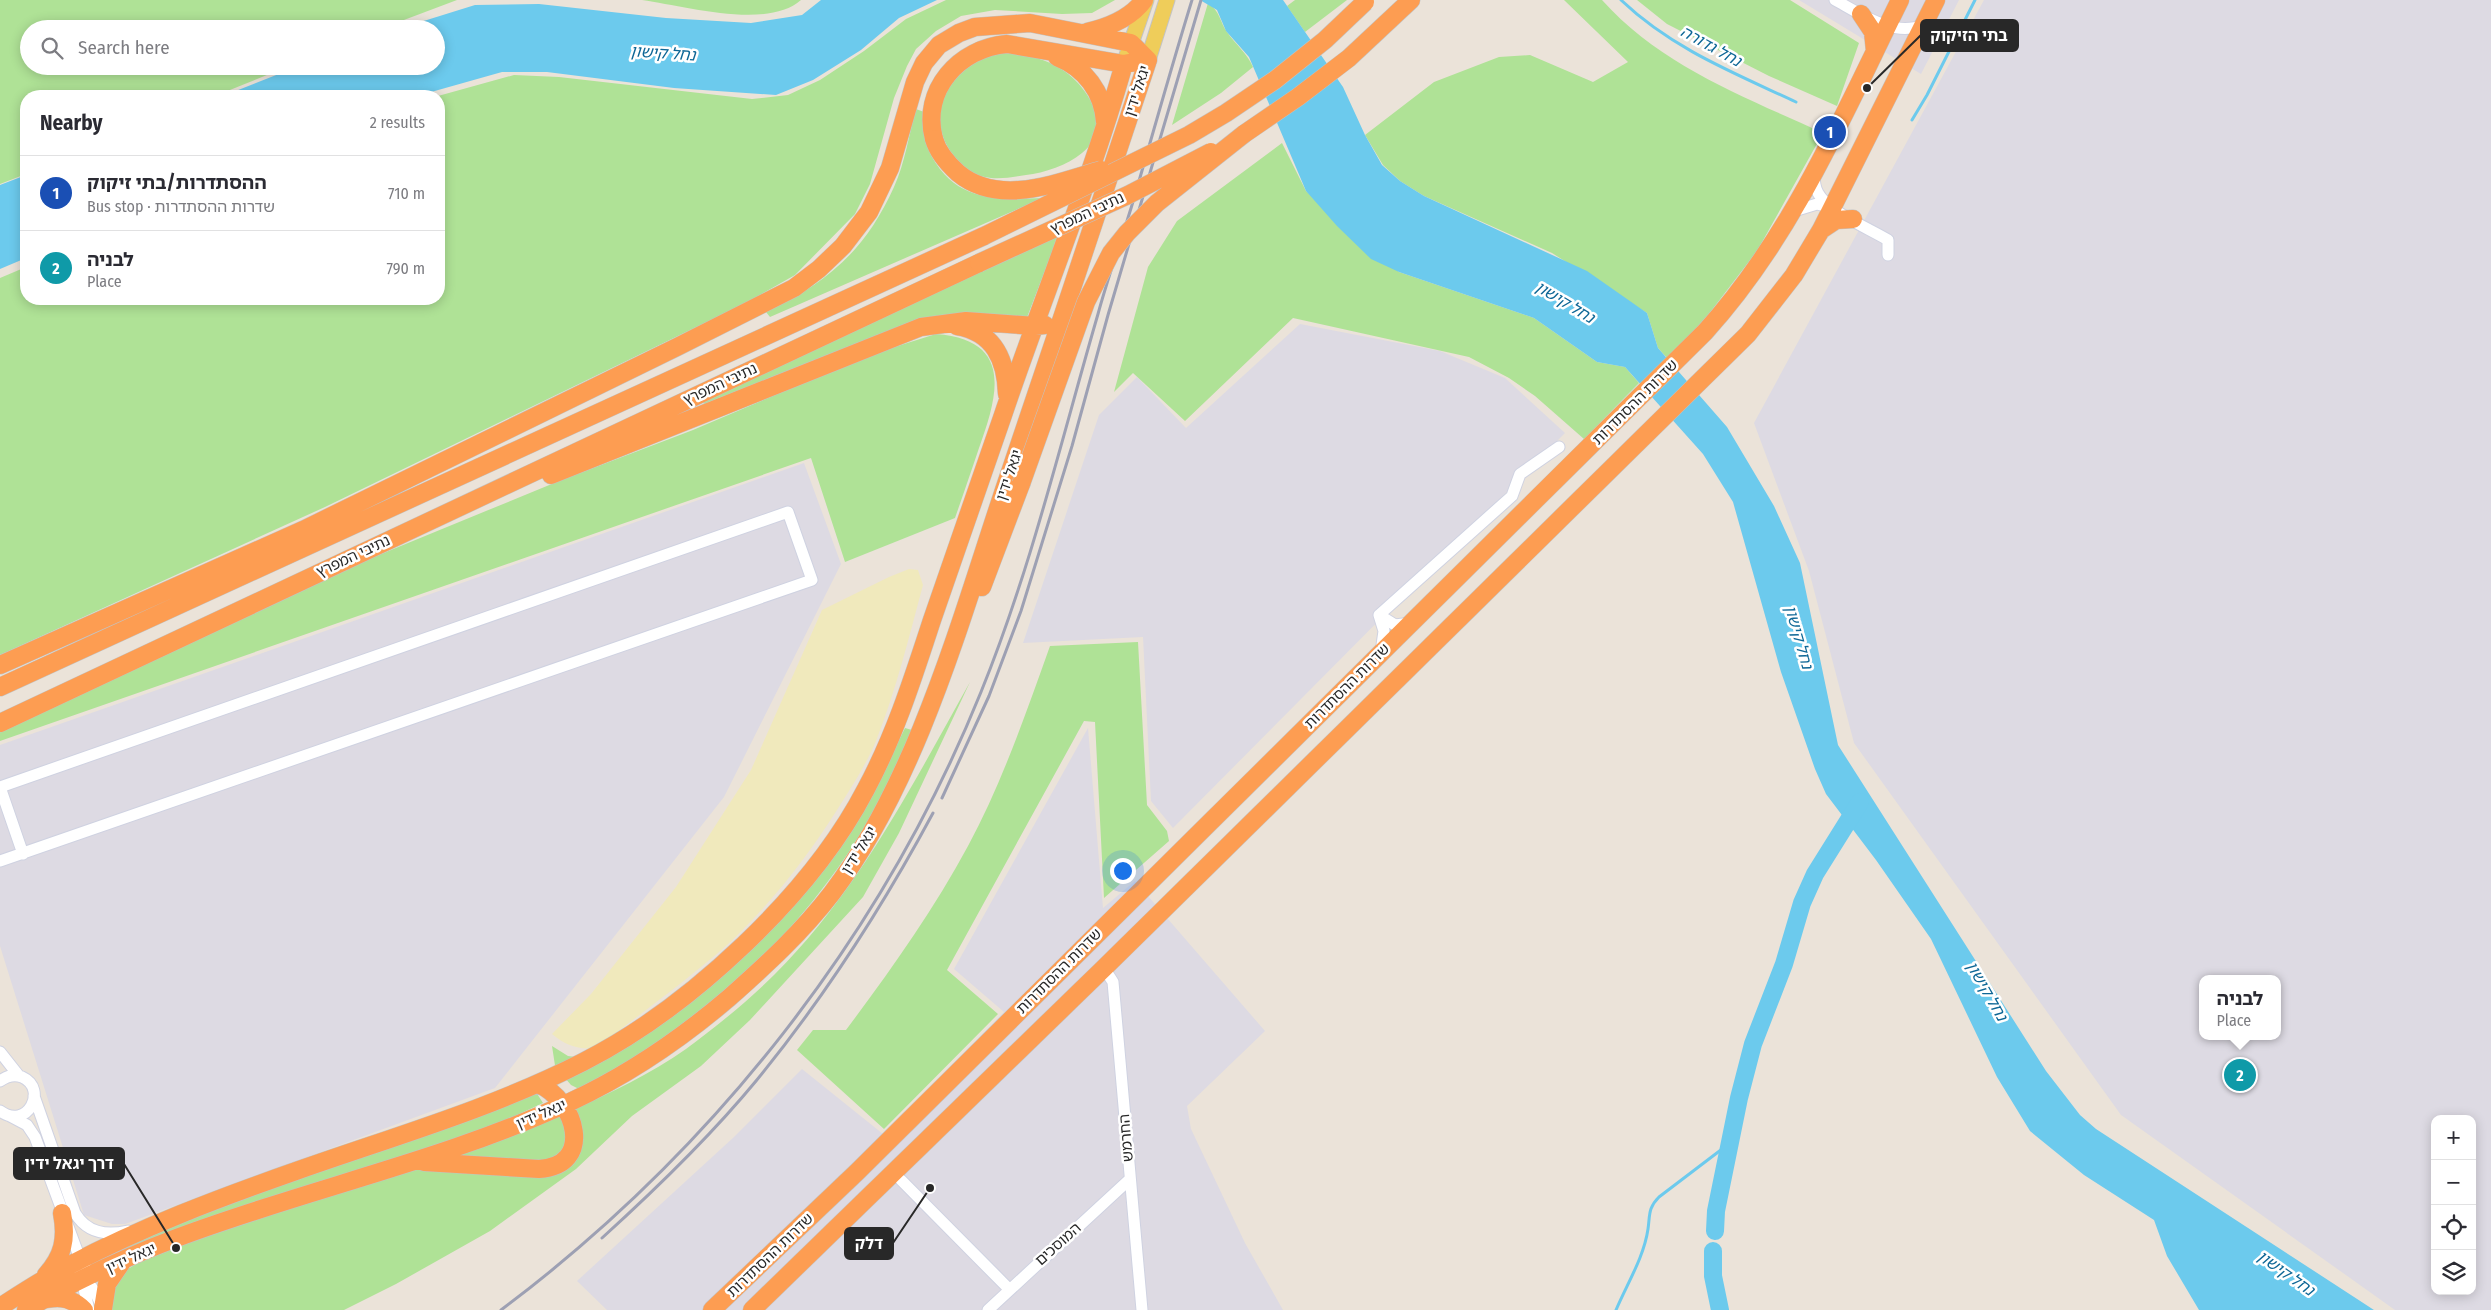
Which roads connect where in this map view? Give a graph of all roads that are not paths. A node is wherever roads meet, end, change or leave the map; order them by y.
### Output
1 (1145, 0) edge
2 (1167, 0) edge
3 (1411, 0) edge
4 (1835, 0) edge
5 (1936, 0) edge
6 (1366, 1) edge
7 (1894, 12) edge
8 (1861, 14) junction
9 (1924, 24) junction
10 (1087, 32) junction
11 (1131, 42) junction
12 (1031, 47) junction
13 (1875, 51) junction
14 (1148, 60) junction
15 (1124, 64) junction
16 (1106, 128) junction
17 (1244, 134) junction
18 (1142, 159) junction
19 (1814, 174) junction
20 (1833, 208) junction
21 (1794, 212) junction
22 (1853, 219) junction
23 (1820, 230) junction
24 (1888, 255) dead end
25 (1061, 321) junction
26 (940, 323) junction
27 (1035, 326) junction
28 (648, 388) junction
29 (1007, 402) junction
30 (1559, 448) dead end
31 (303, 530) junction
32 (381, 543) junction
33 (1379, 615) junction
34 (1412, 623) junction
35 (1381, 653) junction
36 (0, 665) edge
37 (0, 687) edge
38 (936, 692) junction
39 (0, 723) edge
40 (0, 787) edge
41 (24, 854) junction
42 (0, 861) edge
43 (1104, 968) junction
44 (0, 1052) edge
45 (19, 1076) junction
46 (0, 1081) edge
47 (538, 1084) junction
48 (34, 1096) junction
49 (564, 1105) junction
50 (5, 1113) edge
51 (401, 1164) junction
52 (1130, 1179) junction
53 (901, 1180) dead end
54 (62, 1214) junction
55 (156, 1224) junction
56 (122, 1262) junction
57 (88, 1269) junction
58 (39, 1283) junction
59 (1010, 1289) junction
60 (41, 1301) junction
61 (0, 1307) edge
62 (26, 1310) edge
63 (84, 1310) edge
64 (98, 1310) edge
65 (712, 1310) edge
66 (752, 1310) edge
67 (988, 1310) edge
68 (1142, 1310) edge

1 - 10 highway
1 - 11 main road, יגאל ידין
2 - 14 main road, יגאל ידין
3 - 17 highway, נתיבי המפרץ
4 - 8 street
5 - 9 highway, שדרות ההסתדרות
6 - 18 highway, נתיבי המפרץ, bridge
7 - 8 street
7 - 8 street
7 - 9 street
7 - 13 highway, שדרות ההסתדרות
8 - 13 highway
9 - 20 highway, שדרות ההסתדרות
10 - 11 highway
10 - 31 highway
11 - 14 highway
11 - 15 main road, יגאל ידין
12 - 15 highway
12 - 16 highway
12 - 18 highway, bridge
13 - 19 highway, שדרות ההסתדרות
14 - 15 highway
14 - 25 highway, יגאל ידין
15 - 16 highway, יגאל ידין
16 - 27 highway, יגאל ידין
17 - 32 highway, נתיבי המפרץ, bridge
17 - 38 highway, bridge
18 - 28 highway, נתיבי המפרץ, bridge
19 - 20 street
19 - 21 highway, שדרות ההסתדרות
20 - 21 street
20 - 22 street
20 - 23 highway, שדרות ההסתדרות
21 - 34 highway, שדרות ההסתדרות
22 - 23 highway
22 - 24 street
23 - 43 highway, שדרות ההסתדרות
25 - 27 highway
25 - 38 highway, יגאל ידין
26 - 27 highway
26 - 29 highway
26 - 32 highway
27 - 29 highway, יגאל ידין
28 - 31 highway
28 - 37 highway, נתיבי המפרץ
29 - 47 highway, יגאל ידין
30 - 33 street
31 - 36 highway
32 - 39 highway, נתיבי המפרץ
33 - 34 street
33 - 35 street
34 - 35 highway, שדרות ההסתדרות
35 - 65 highway, שדרות ההסתדרות
38 - 49 highway, יגאל ידין
40 - 41 street
40 - 41 street
41 - 42 street
43 - 52 street, החרמש
43 - 66 highway, שדרות ההסתדרות
44 - 45 street
45 - 46 street
45 - 48 street
47 - 49 highway
47 - 55 highway, יגאל ידין
48 - 50 street
48 - 55 street
49 - 51 highway, יגאל ידין
49 - 51 highway
50 - 54 street
51 - 56 highway, יגאל ידין
52 - 59 street, המוסכים
52 - 68 street, החרמש
53 - 59 street
54 - 57 street
54 - 58 highway
55 - 57 highway, יגאל ידין
56 - 57 highway, יגאל ידין
56 - 64 highway
57 - 58 highway, יגאל ידין
57 - 60 highway
57 - 64 street
58 - 61 highway, יגאל ידין
59 - 67 street, המוסכים
60 - 62 highway
60 - 63 highway

